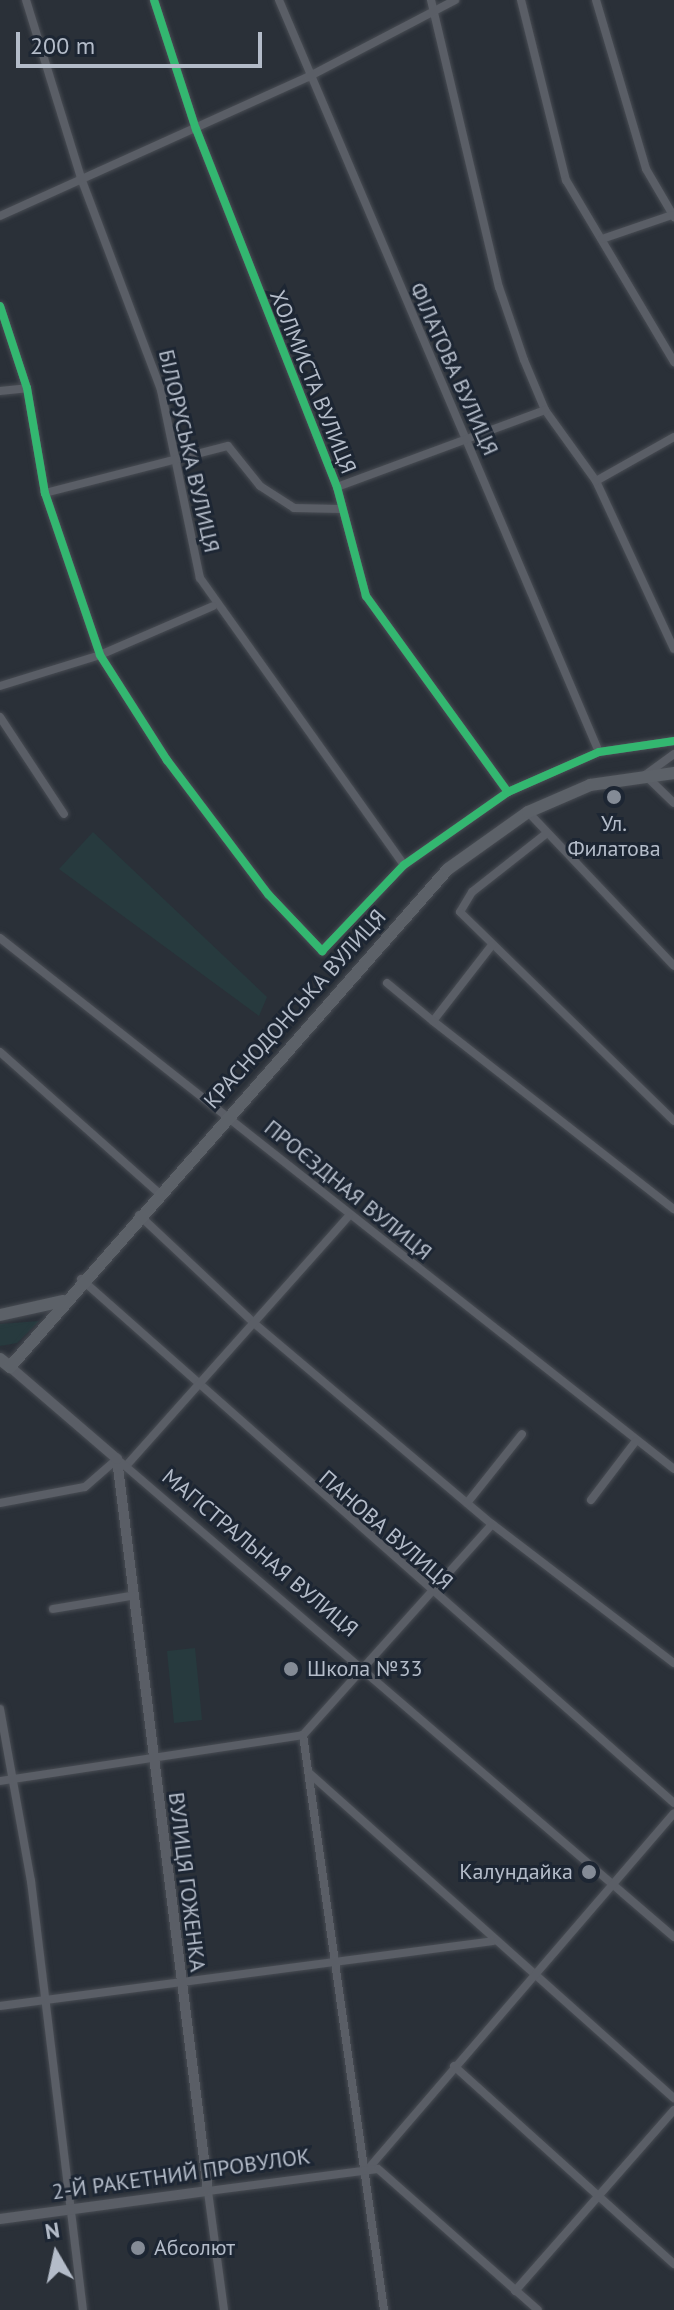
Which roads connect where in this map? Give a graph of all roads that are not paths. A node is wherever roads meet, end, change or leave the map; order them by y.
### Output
1 (26, 0) edge
2 (154, 0) edge
3 (279, 0) edge
4 (431, 0) edge
5 (455, 0) edge
6 (521, 0) edge
7 (596, 0) edge
8 (434, 11) junction
9 (308, 77) junction
10 (196, 129) junction
11 (81, 178) junction
12 (0, 216) edge
13 (673, 216) edge
14 (602, 239) junction
15 (0, 306) edge
16 (674, 362) edge
17 (27, 388) junction
18 (0, 391) edge
19 (545, 410) junction
20 (674, 437) edge
21 (469, 443) junction
22 (173, 459) junction
23 (596, 481) junction
24 (337, 487) junction
25 (45, 493) junction
26 (341, 509) junction
27 (213, 606) junction
28 (674, 649) edge
29 (100, 655) junction
30 (0, 686) edge
31 (0, 717) edge
32 (674, 741) edge
33 (599, 752) junction
34 (674, 754) edge
35 (674, 773) edge
36 (645, 775) junction
37 (508, 792) junction
38 (674, 803) edge
39 (528, 812) junction
40 (64, 814) dead end
41 (547, 833) junction
42 (404, 865) junction
43 (0, 938) edge
44 (492, 945) junction
45 (674, 966) edge
46 (387, 983) dead end
47 (433, 1021) junction
48 (0, 1052) edge
49 (226, 1115) junction
50 (674, 1121) edge
51 (159, 1193) junction
52 (674, 1209) edge
53 (139, 1215) junction
54 (349, 1216) junction
55 (80, 1279) junction
56 (63, 1301) junction
57 (0, 1315) edge
58 (255, 1324) junction
59 (5, 1363) edge
60 (194, 1385) junction
61 (522, 1434) dead end
62 (635, 1442) junction
63 (122, 1463) junction
64 (674, 1469) edge
65 (591, 1500) dead end
66 (0, 1503) edge
67 (467, 1503) junction
68 (492, 1524) junction
69 (429, 1592) junction
70 (131, 1596) junction
71 (53, 1609) dead end
72 (674, 1663) edge
73 (364, 1666) junction
74 (0, 1709) edge
75 (303, 1735) junction
76 (151, 1759) junction
77 (309, 1772) junction
78 (16, 1778) junction
79 (0, 1781) edge
80 (674, 1803) edge
81 (674, 1813) edge
82 (615, 1886) junction
83 (674, 1937) edge
84 (493, 1941) junction
85 (337, 1963) junction
86 (538, 1976) junction
87 (179, 1982) junction
88 (45, 2002) junction
89 (0, 2006) edge
90 (454, 2066) junction
91 (674, 2098) edge
92 (674, 2110) edge
93 (367, 2170) junction
94 (208, 2191) junction
95 (596, 2200) junction
96 (73, 2209) junction
97 (0, 2219) edge
98 (674, 2264) edge
99 (515, 2291) junction
100 (83, 2310) edge
101 (224, 2310) edge
102 (384, 2310) edge
103 (538, 2310) edge

1 - 11 street, БІЛОРУСЬКА ВУЛИЦЯ
2 - 10 street, ХОЛМИСТА ВУЛИЦЯ
3 - 9 street, ФІЛАТОВА ВУЛИЦЯ
4 - 8 street
5 - 8 street
6 - 14 street
7 - 13 street
8 - 9 street
8 - 19 street
9 - 10 street
9 - 21 street, ФІЛАТОВА ВУЛИЦЯ
10 - 11 street
10 - 24 street, ХОЛМИСТА ВУЛИЦЯ
11 - 12 street
11 - 22 street, БІЛОРУСЬКА ВУЛИЦЯ
13 - 14 street
14 - 16 street
15 - 17 street
17 - 18 street
17 - 25 street
19 - 21 street
19 - 23 street
20 - 23 street
21 - 24 street
21 - 33 street, ФІЛАТОВА ВУЛИЦЯ
22 - 25 street
22 - 26 street
22 - 27 street, БІЛОРУСЬКА ВУЛИЦЯ
23 - 28 street
24 - 26 street, ХОЛМИСТА ВУЛИЦЯ
25 - 29 street
26 - 37 street, ХОЛМИСТА ВУЛИЦЯ
27 - 29 street
27 - 42 street, БІЛОРУСЬКА ВУЛИЦЯ
29 - 30 street
29 - 42 street
31 - 40 street
32 - 33 street
33 - 37 street
34 - 36 street
35 - 36 main road, КРАСНОДОНСЬКА ВУЛИЦЯ
36 - 38 street
36 - 39 main road, КРАСНОДОНСЬКА ВУЛИЦЯ
37 - 42 street
39 - 41 street
39 - 49 main road, КРАСНОДОНСЬКА ВУЛИЦЯ
41 - 44 street
41 - 45 street
43 - 49 street, ПРОЄЗДНАЯ ВУЛИЦЯ
44 - 47 street
44 - 50 street
46 - 47 street
47 - 52 street
48 - 51 street
49 - 51 main road, КРАСНОДОНСЬКА ВУЛИЦЯ
49 - 54 street, ПРОЄЗДНАЯ ВУЛИЦЯ
51 - 53 main road, КРАСНОДОНСЬКА ВУЛИЦЯ
53 - 55 main road, КРАСНОДОНСЬКА ВУЛИЦЯ
53 - 58 street
54 - 58 street
54 - 62 street, ПРОЄЗДНАЯ ВУЛИЦЯ
55 - 56 main road, КРАСНОДОНСЬКА ВУЛИЦЯ
55 - 60 street, ПАНОВА ВУЛИЦЯ
56 - 57 main road
56 - 59 main road, КРАСНОДОНСЬКА ВУЛИЦЯ
58 - 60 street
58 - 67 street
59 - 63 street, МАГІСТРАЛЬНАЯ ВУЛИЦЯ
60 - 63 street
60 - 69 street, ПАНОВА ВУЛИЦЯ
61 - 67 street
62 - 64 street, ПРОЄЗДНАЯ ВУЛИЦЯ
62 - 65 street
63 - 66 street
63 - 70 street, ВУЛИЦЯ ГОЖЕНКА
63 - 73 street, МАГІСТРАЛЬНАЯ ВУЛИЦЯ
67 - 68 street
68 - 69 street
68 - 72 street
69 - 73 street
69 - 80 street, ПАНОВА ВУЛИЦЯ
70 - 71 street
70 - 76 street, ВУЛИЦЯ ГОЖЕНКА
73 - 75 street
73 - 82 street, МАГІСТРАЛЬНАЯ ВУЛИЦЯ
74 - 78 street
75 - 76 street
75 - 77 street
76 - 78 street
76 - 87 street, ВУЛИЦЯ ГОЖЕНКА
77 - 84 street
77 - 85 street
78 - 79 street
78 - 88 street
81 - 82 street
82 - 83 street, МАГІСТРАЛЬНАЯ ВУЛИЦЯ
82 - 86 street
84 - 85 street
84 - 86 street
85 - 87 street
85 - 93 street
86 - 90 street
86 - 91 street
87 - 88 street
87 - 94 street, ВУЛИЦЯ ГОЖЕНКА
88 - 89 street
88 - 96 street
90 - 93 street
90 - 95 street
92 - 95 street
93 - 94 street, 2-Й РАКЕТНИЙ ПРОВУЛОК
93 - 99 street
93 - 102 street
94 - 96 street, 2-Й РАКЕТНИЙ ПРОВУЛОК
94 - 101 street, ВУЛИЦЯ ГОЖЕНКА
95 - 98 street
95 - 99 street
96 - 97 street, 2-Й РАКЕТНИЙ ПРОВУЛОК
96 - 100 street
99 - 103 street

